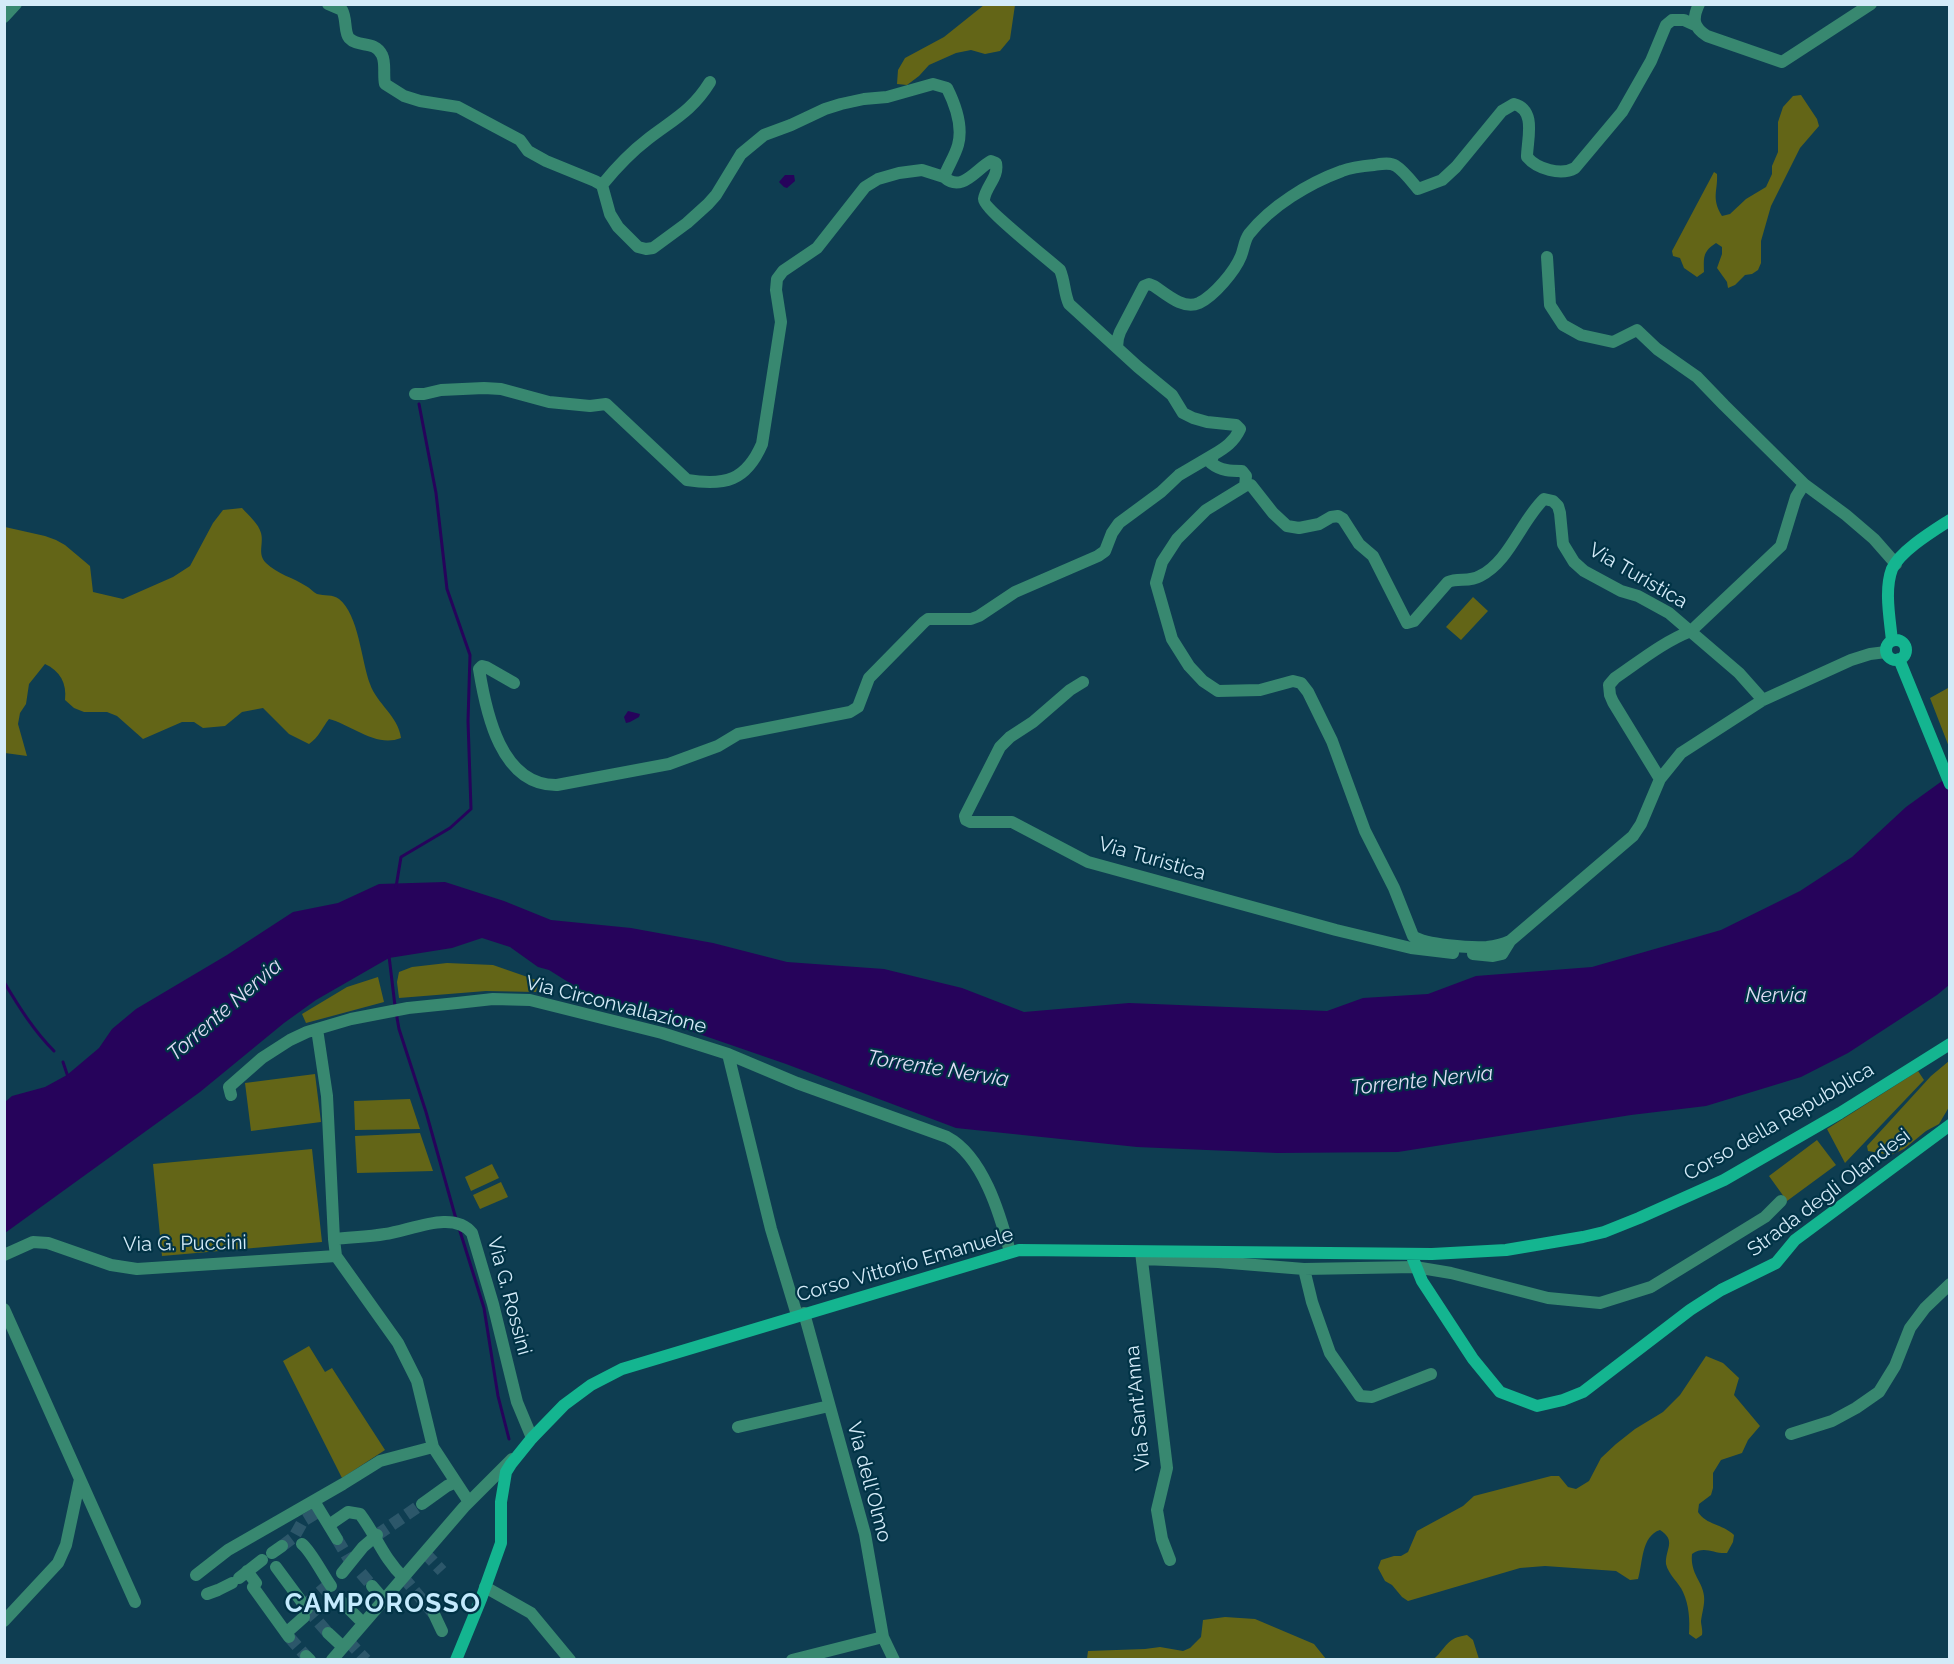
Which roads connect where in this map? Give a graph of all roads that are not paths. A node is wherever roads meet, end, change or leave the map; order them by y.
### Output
1 (16, 4) edge
2 (328, 4) edge
3 (1699, 4) edge
4 (1872, 4) edge
5 (4, 17) edge
6 (1695, 25) junction
7 (710, 82) dead end
8 (944, 177) junction
9 (602, 186) junction
10 (1547, 257) dead end
11 (1118, 347) junction
12 (415, 394) dead end
13 (1213, 455) junction
14 (1804, 484) junction
15 (1251, 485) dead end
16 (1950, 520) edge
17 (1896, 564) junction
18 (1691, 631) junction
19 (1889, 646) junction
20 (1899, 659) junction
21 (1083, 682) dead end
22 (514, 683) dead end
23 (1763, 700) junction
24 (1948, 776) edge
25 (1660, 779) junction
26 (1510, 941) junction
27 (317, 1029) junction
28 (1950, 1044) edge
29 (728, 1054) junction
30 (231, 1095) dead end
31 (1950, 1125) edge
32 (1781, 1201) dead end
33 (43, 1231) dead end
34 (334, 1239) junction
35 (33, 1242) junction
36 (1010, 1252) junction
37 (1222, 1252) junction
38 (1412, 1254) junction
39 (4, 1255) edge
40 (1141, 1255) junction
41 (336, 1256) junction
42 (1210, 1262) junction
43 (1415, 1267) junction
44 (1304, 1269) junction
45 (1950, 1284) edge
46 (4, 1309) edge
47 (801, 1314) junction
48 (1431, 1374) dead end
49 (829, 1406) junction
50 (738, 1427) dead end
51 (1791, 1434) dead end
52 (532, 1438) junction
53 (434, 1447) junction
54 (503, 1471) junction
55 (80, 1479) junction
56 (456, 1482) junction
57 (314, 1501) junction
58 (469, 1502) junction
59 (422, 1504) tunnel mouth
60 (329, 1525) junction
61 (376, 1536) junction
62 (337, 1539) tunnel mouth
63 (302, 1544) dead end
64 (1170, 1560) dead end
65 (350, 1562) junction
66 (361, 1573) tunnel mouth
67 (196, 1575) dead end
68 (239, 1577) junction
69 (403, 1577) junction
70 (372, 1586) tunnel mouth
71 (485, 1587) junction
72 (207, 1593) dead end
73 (340, 1599) dead end
74 (384, 1600) junction
75 (135, 1602) dead end
76 (434, 1614) tunnel mouth
77 (4, 1621) edge
78 (363, 1623) junction
79 (442, 1631) dead end
80 (328, 1633) tunnel mouth
81 (883, 1637) junction
82 (343, 1647) junction
83 (891, 1657) edge
84 (332, 1659) edge
85 (456, 1659) edge
86 (570, 1659) edge
87 (792, 1659) edge

1 - 5 street
2 - 9 street
3 - 6 street
4 - 6 street
6 - 11 street
7 - 9 street
8 - 9 street
8 - 11 street
8 - 12 street
10 - 14 street
11 - 13 street
13 - 22 street
13 - 26 street, Via Turistica
14 - 17 street
14 - 18 street
15 - 18 street, Via Turistica
16 - 17 main road
17 - 19 main road
18 - 23 street, Via Turistica
18 - 25 street
19 - 20 main road
19 - 20 main road
19 - 23 street, Via Turistica
20 - 24 main road
21 - 26 street, Via Turistica
23 - 25 street, Via Turistica
25 - 26 street, Via Turistica
27 - 29 street, Via Circonvallazione
27 - 30 street, Via Circonvallazione
27 - 34 street
28 - 38 main road, Corso della Repubblica
29 - 36 street, Via Circonvallazione
29 - 47 street, Via Circonvallazione
31 - 43 main road, Strada degli Olandesi
32 - 43 street
33 - 35 street
34 - 41 street
34 - 52 street, Via G. Rossini
35 - 39 street
35 - 41 street, Via G. Puccini
36 - 40 main road, Corso Vittorio Emanuele
36 - 47 main road, Corso Vittorio Emanuele
37 - 38 main road, Corso Vittorio Emanuele
37 - 40 main road, Corso Vittorio Emanuele
37 - 42 street
38 - 43 main road, Strada degli Olandesi
40 - 42 street
40 - 64 street, Via Sant'Anna
41 - 53 street
42 - 44 street
43 - 44 street
44 - 48 street
45 - 51 street
46 - 55 street
47 - 49 street, Via dell'Olmo
47 - 52 main road, Corso Vittorio Emanuele
49 - 50 street
49 - 81 street, Via dell'Olmo
52 - 54 main road, Corso Vittorio Emanuele
53 - 56 street
53 - 57 street
54 - 58 street
54 - 71 main road
55 - 75 street
55 - 77 street
56 - 58 street
56 - 59 street
57 - 60 street
57 - 67 street
58 - 69 street
60 - 61 street
60 - 62 street
61 - 65 street
61 - 69 street
63 - 65 street
65 - 66 street
68 - 68 street
68 - 72 street
69 - 74 street
70 - 74 street
71 - 85 main road
71 - 86 street
73 - 78 street
74 - 78 street
76 - 79 street
78 - 82 street
80 - 82 street
81 - 83 street, Via dell'Olmo
81 - 87 street
82 - 84 street

